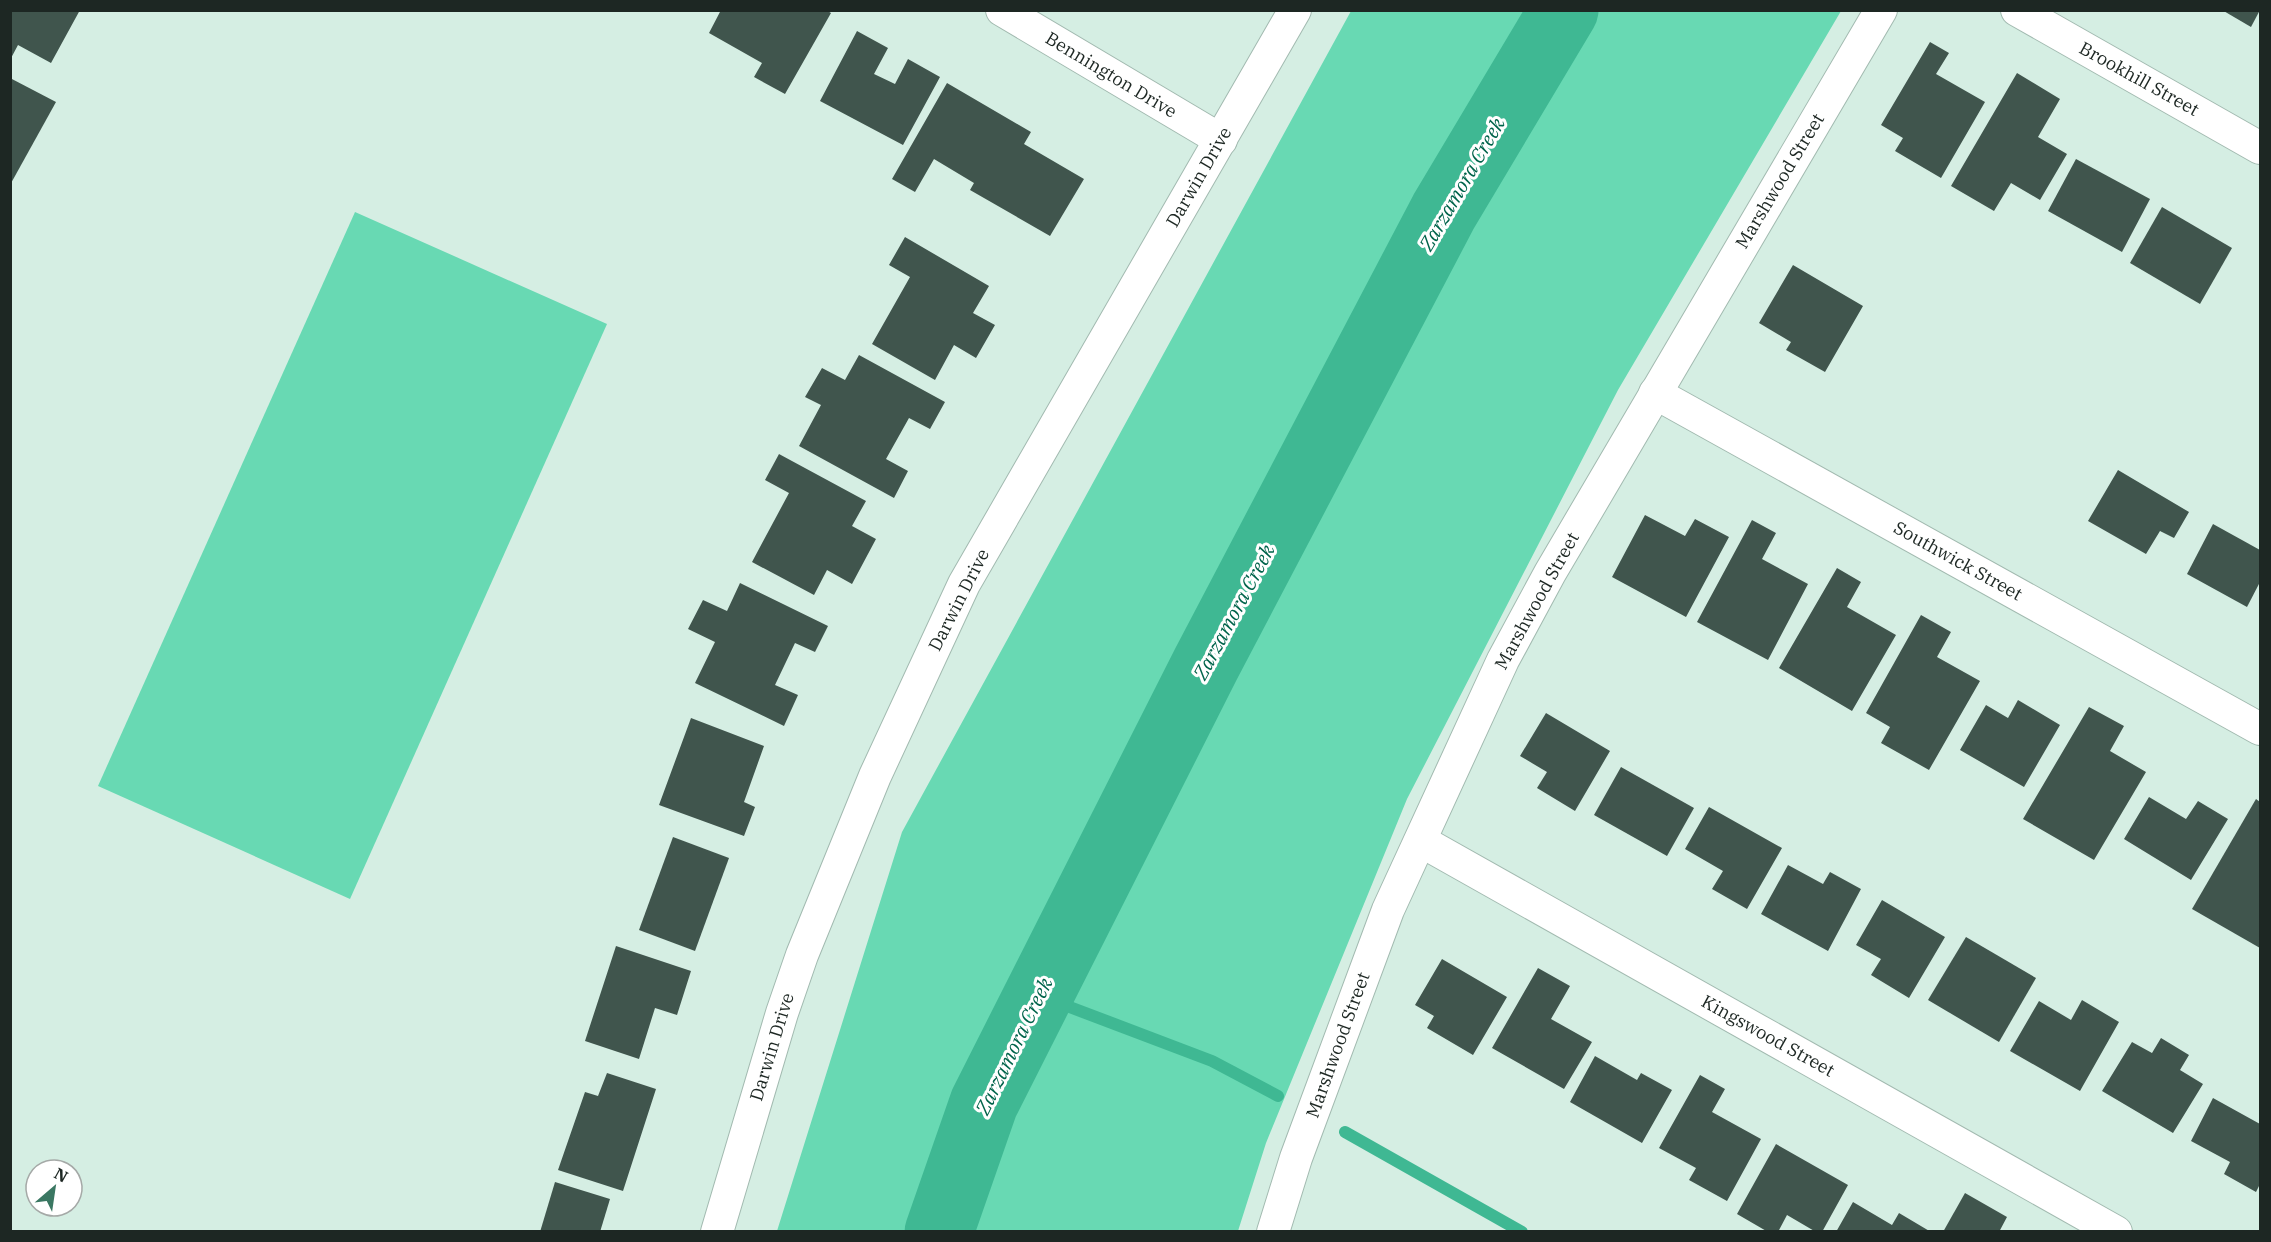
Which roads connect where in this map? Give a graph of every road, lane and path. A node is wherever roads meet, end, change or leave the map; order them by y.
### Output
1 (1002, 10) edge
2 (1295, 10) edge
3 (1881, 10) edge
4 (2017, 10) edge
5 (1221, 140) junction
6 (2260, 148) edge
7 (1655, 393) junction
8 (2260, 729) edge
9 (1420, 841) junction
10 (717, 1232) edge
11 (1273, 1232) edge
12 (2116, 1232) edge

1 - 5 street, Bennington Drive
2 - 5 street, Darwin Drive
3 - 7 street, Marshwood Street
4 - 6 street, Brookhill Street
5 - 10 street, Darwin Drive
7 - 8 street, Southwick Street
7 - 9 street, Marshwood Street
9 - 11 street, Marshwood Street
9 - 12 street, Kingswood Street

